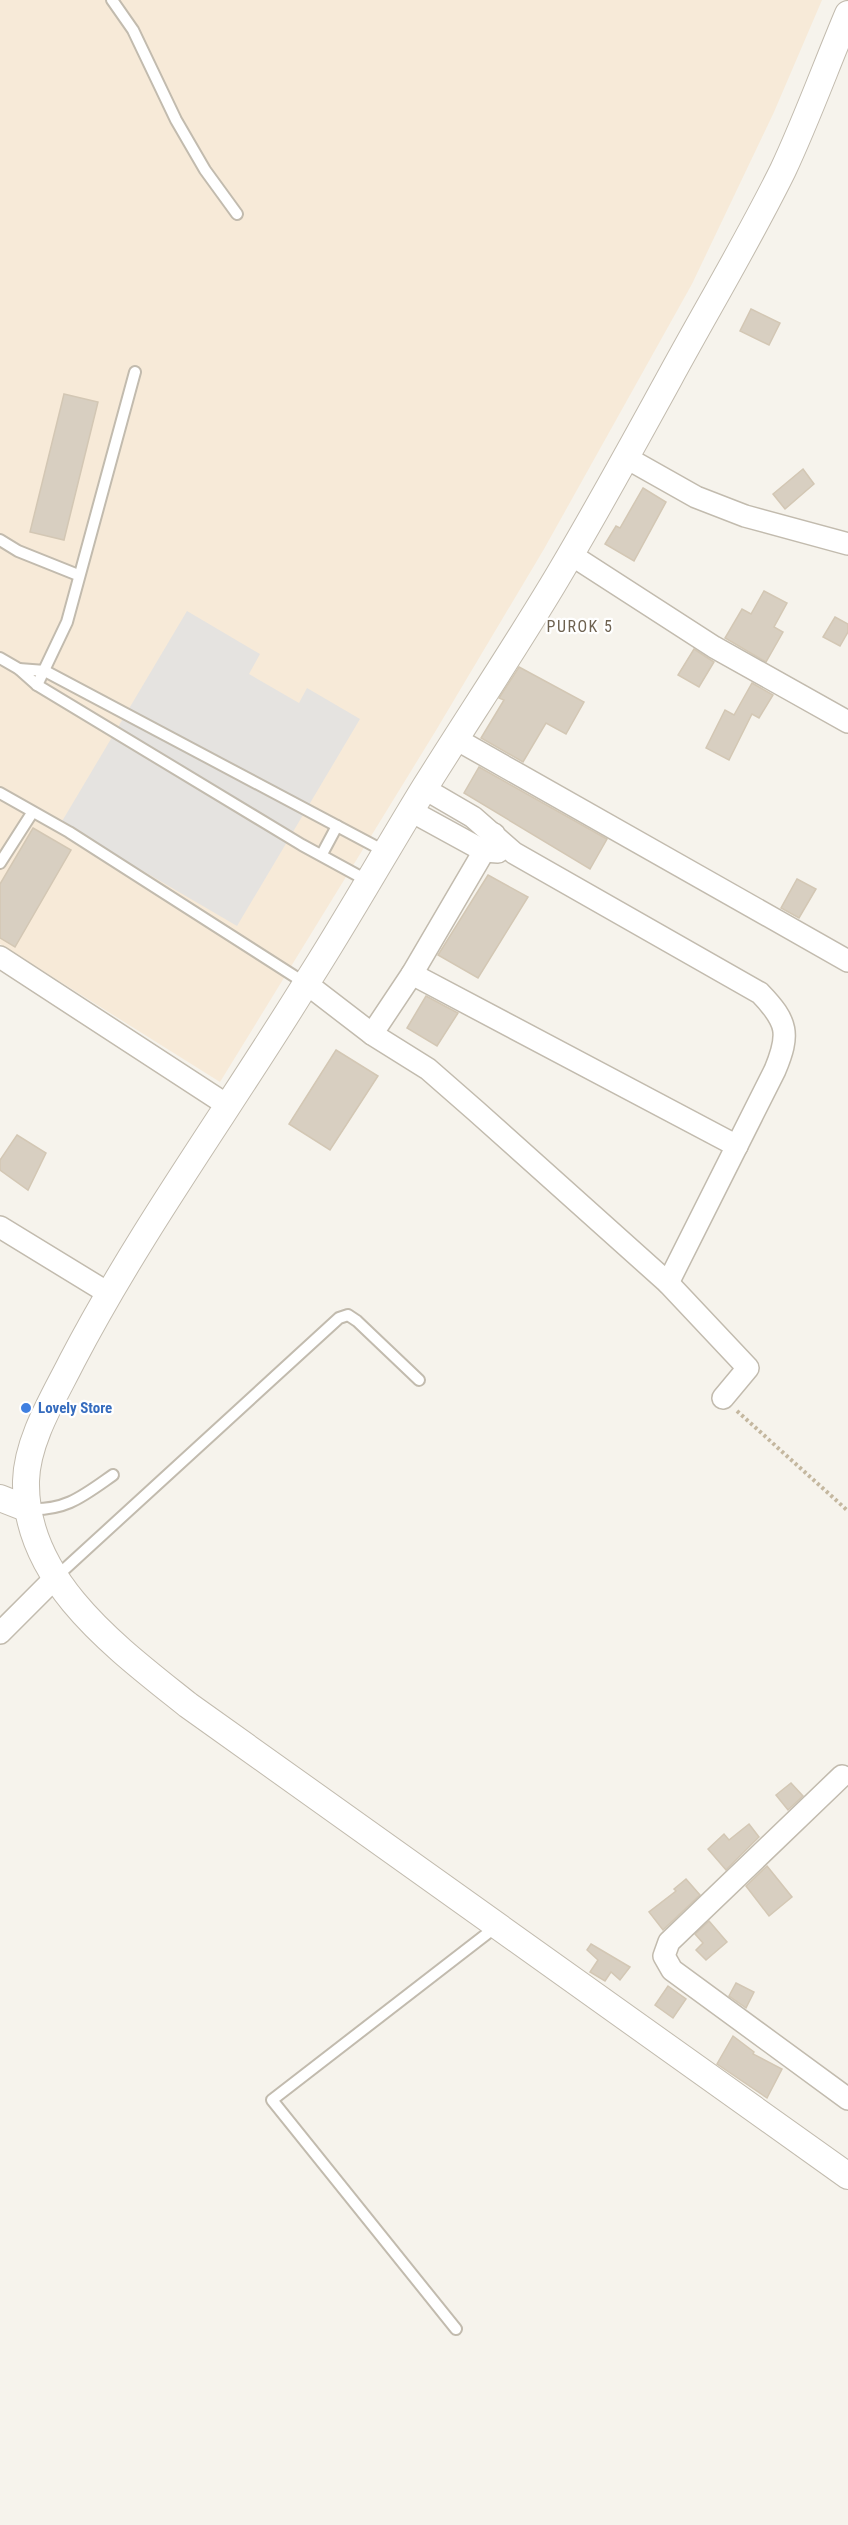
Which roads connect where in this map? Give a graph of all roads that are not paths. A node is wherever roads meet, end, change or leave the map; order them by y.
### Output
1 (112, 0) edge
2 (848, 14) edge
3 (237, 214) dead end
4 (135, 372) dead end
5 (625, 457) junction
6 (0, 540) edge
7 (848, 544) edge
8 (570, 554) junction
9 (78, 575) junction
10 (0, 658) edge
11 (19, 669) junction
12 (45, 671) junction
13 (37, 685) junction
14 (848, 722) edge
15 (456, 739) junction
16 (424, 789) junction
17 (0, 793) edge
18 (411, 811) junction
19 (32, 813) junction
20 (337, 826) junction
21 (489, 842) junction
22 (386, 852) junction
23 (322, 854) junction
24 (0, 863) edge
25 (368, 881) junction
26 (0, 957) edge
27 (848, 961) edge
28 (412, 974) junction
29 (307, 984) junction
30 (372, 1034) junction
31 (227, 1105) junction
32 (737, 1146) junction
33 (0, 1227) edge
34 (668, 1283) junction
35 (108, 1293) junction
36 (419, 1380) dead end
37 (723, 1398) road end
38 (113, 1475) dead end
39 (0, 1498) edge
40 (28, 1509) junction
41 (54, 1579) junction
42 (0, 1633) edge
43 (842, 1776) dead end
44 (497, 1926) junction
45 (848, 2099) edge
46 (845, 2168) edge
47 (456, 2329) dead end

1 - 3 lane
2 - 5 street
4 - 9 lane
5 - 7 street
5 - 8 street
6 - 9 lane
8 - 14 street
8 - 15 street
9 - 12 lane
10 - 11 lane
11 - 12 lane
11 - 13 lane
12 - 13 lane
12 - 20 lane
13 - 23 lane
15 - 16 street
15 - 27 street
16 - 18 street
16 - 21 street
17 - 19 lane
18 - 21 street
18 - 22 street
19 - 24 lane
19 - 29 lane
20 - 22 lane
20 - 23 lane
21 - 28 street
21 - 32 street
22 - 25 street
23 - 25 lane
25 - 29 street
26 - 31 street
28 - 30 street
28 - 32 street
29 - 30 street
29 - 31 street
30 - 34 street
31 - 35 street
32 - 34 street
33 - 35 street
34 - 37 street
35 - 40 street
36 - 41 lane
38 - 40 lane
39 - 40 street
40 - 41 street
41 - 42 street
41 - 44 street
43 - 45 street
44 - 46 street
44 - 47 lane

